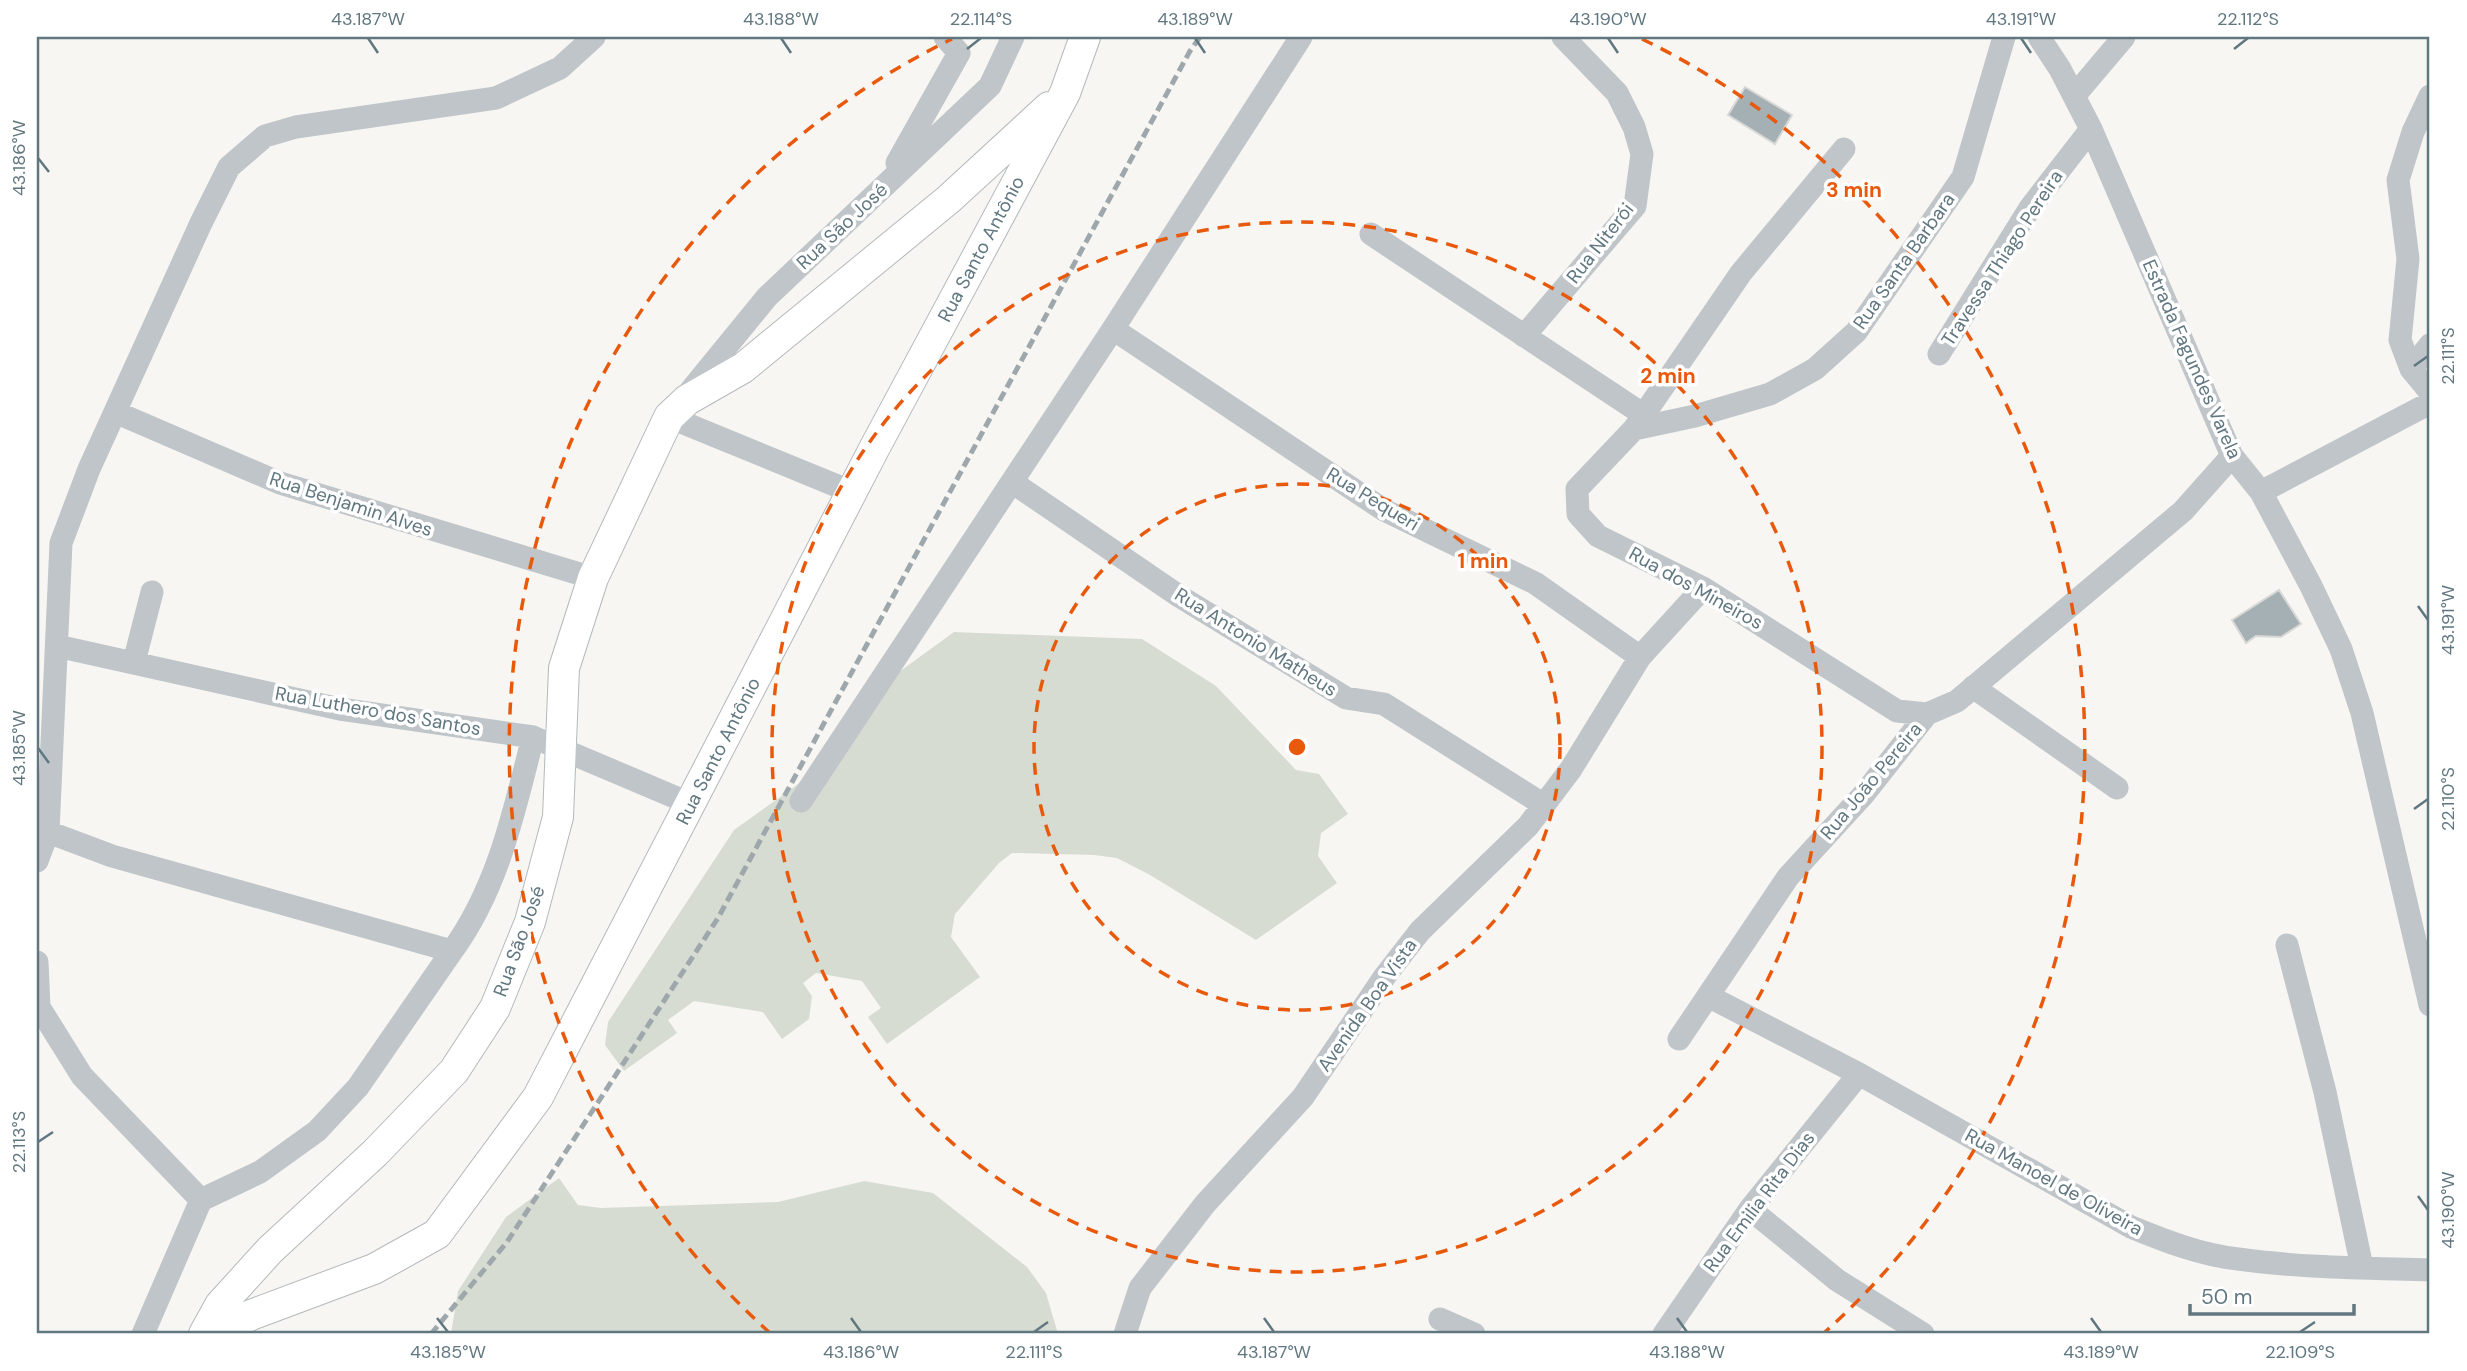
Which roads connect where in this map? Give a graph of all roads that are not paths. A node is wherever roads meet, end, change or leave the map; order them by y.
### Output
1 (594, 37) edge
2 (945, 37) edge
3 (1013, 37) edge
4 (1084, 37) edge
5 (1563, 37) edge
6 (2004, 37) edge
7 (2039, 37) edge
8 (2124, 37) edge
9 (1300, 38) edge
10 (1065, 93) junction
11 (2074, 96) junction
12 (2430, 96) edge
13 (2091, 129) junction
14 (1844, 149) dead end
15 (886, 184) junction
16 (1371, 234) dead end
17 (1113, 329) junction
18 (1524, 335) junction
19 (2430, 345) edge
20 (1939, 354) dead end
21 (2411, 369) junction
22 (2430, 392) edge
23 (2430, 403) edge
24 (115, 412) junction
25 (669, 416) junction
26 (1639, 422) junction
27 (2232, 456) junction
28 (1012, 482) junction
29 (852, 492) junction
30 (2261, 492) junction
31 (593, 578) junction
32 (1703, 588) junction
33 (152, 592) dead end
34 (57, 646) junction
35 (1640, 657) junction
36 (134, 662) junction
37 (1973, 687) junction
38 (1927, 713) junction
39 (533, 737) junction
40 (562, 750) junction
41 (2117, 788) dead end
42 (801, 801) dead end
43 (691, 804) junction
44 (1544, 804) junction
45 (48, 832) junction
46 (37, 861) edge
47 (2287, 945) dead end
48 (452, 951) junction
49 (37, 962) edge
50 (2427, 970) edge
51 (1708, 996) junction
52 (2430, 1005) edge
53 (1679, 1039) dead end
54 (1859, 1074) junction
55 (201, 1200) junction
56 (1751, 1209) junction
57 (2362, 1268) junction
58 (2430, 1270) edge
59 (1440, 1319) dead end
60 (143, 1334) edge
61 (204, 1334) edge
62 (215, 1334) edge
63 (1125, 1334) edge
64 (1474, 1334) edge
65 (1664, 1334) edge
66 (1923, 1334) edge

1 - 24 street
2 - 15 street
3 - 15 street, Rua São José
4 - 10 main road, Rua Santo Antônio
5 - 18 street, Rua Niterói
6 - 26 street, Rua Santa Barbara
7 - 11 street, Estrada Fagundes Varela
8 - 11 street
9 - 17 street
10 - 25 main road, Rua São José
10 - 29 main road, Rua Santo Antônio
11 - 13 street, Estrada Fagundes Varela
12 - 21 street
13 - 20 street, Travessa Thiago Pereira
13 - 27 street, Estrada Fagundes Varela
14 - 26 street, Rua dos Mineiros
15 - 25 street, Rua São José
16 - 18 street
17 - 28 street
17 - 35 street, Rua Pequeri
18 - 26 street
19 - 21 street
21 - 22 street
23 - 30 street
24 - 31 street, Rua Benjamin Alves
24 - 34 street
25 - 29 street
25 - 31 main road, Rua São José
26 - 32 street, Rua dos Mineiros
27 - 30 street, Estrada Fagundes Varela
27 - 37 street, Rua João Pereira
28 - 42 street
28 - 44 street, Rua Antonio Matheus
29 - 43 main road, Rua Santo Antônio
30 - 50 street, Estrada Fagundes Varela
31 - 40 main road, Rua São José
32 - 35 street, Avenida Boa Vista
32 - 38 street, Rua dos Mineiros
33 - 36 street
34 - 36 street, Rua Luthero dos Santos
34 - 45 street
35 - 44 street, Avenida Boa Vista
36 - 39 street, Rua Luthero dos Santos
37 - 38 street, Rua João Pereira
37 - 41 street
38 - 51 street, Rua João Pereira
39 - 40 street, Rua Luthero dos Santos
39 - 48 street
40 - 43 street, Rua Luthero dos Santos
40 - 61 main road, Rua São José
43 - 62 main road, Rua Santo Antônio
44 - 63 street, Avenida Boa Vista
45 - 46 street
45 - 48 street
47 - 57 street
48 - 55 street
49 - 55 street
50 - 52 street, Estrada Fagundes Varela
51 - 53 street, Rua João Pereira
51 - 54 street, Rua Manoel de Oliveira
54 - 56 street, Rua Emilia Rita Dias
54 - 57 street, Rua Manoel de Oliveira
55 - 60 street
56 - 65 street, Rua Emilia Rita Dias
56 - 66 street
57 - 58 street, Rua Manoel de Oliveira
59 - 64 street

